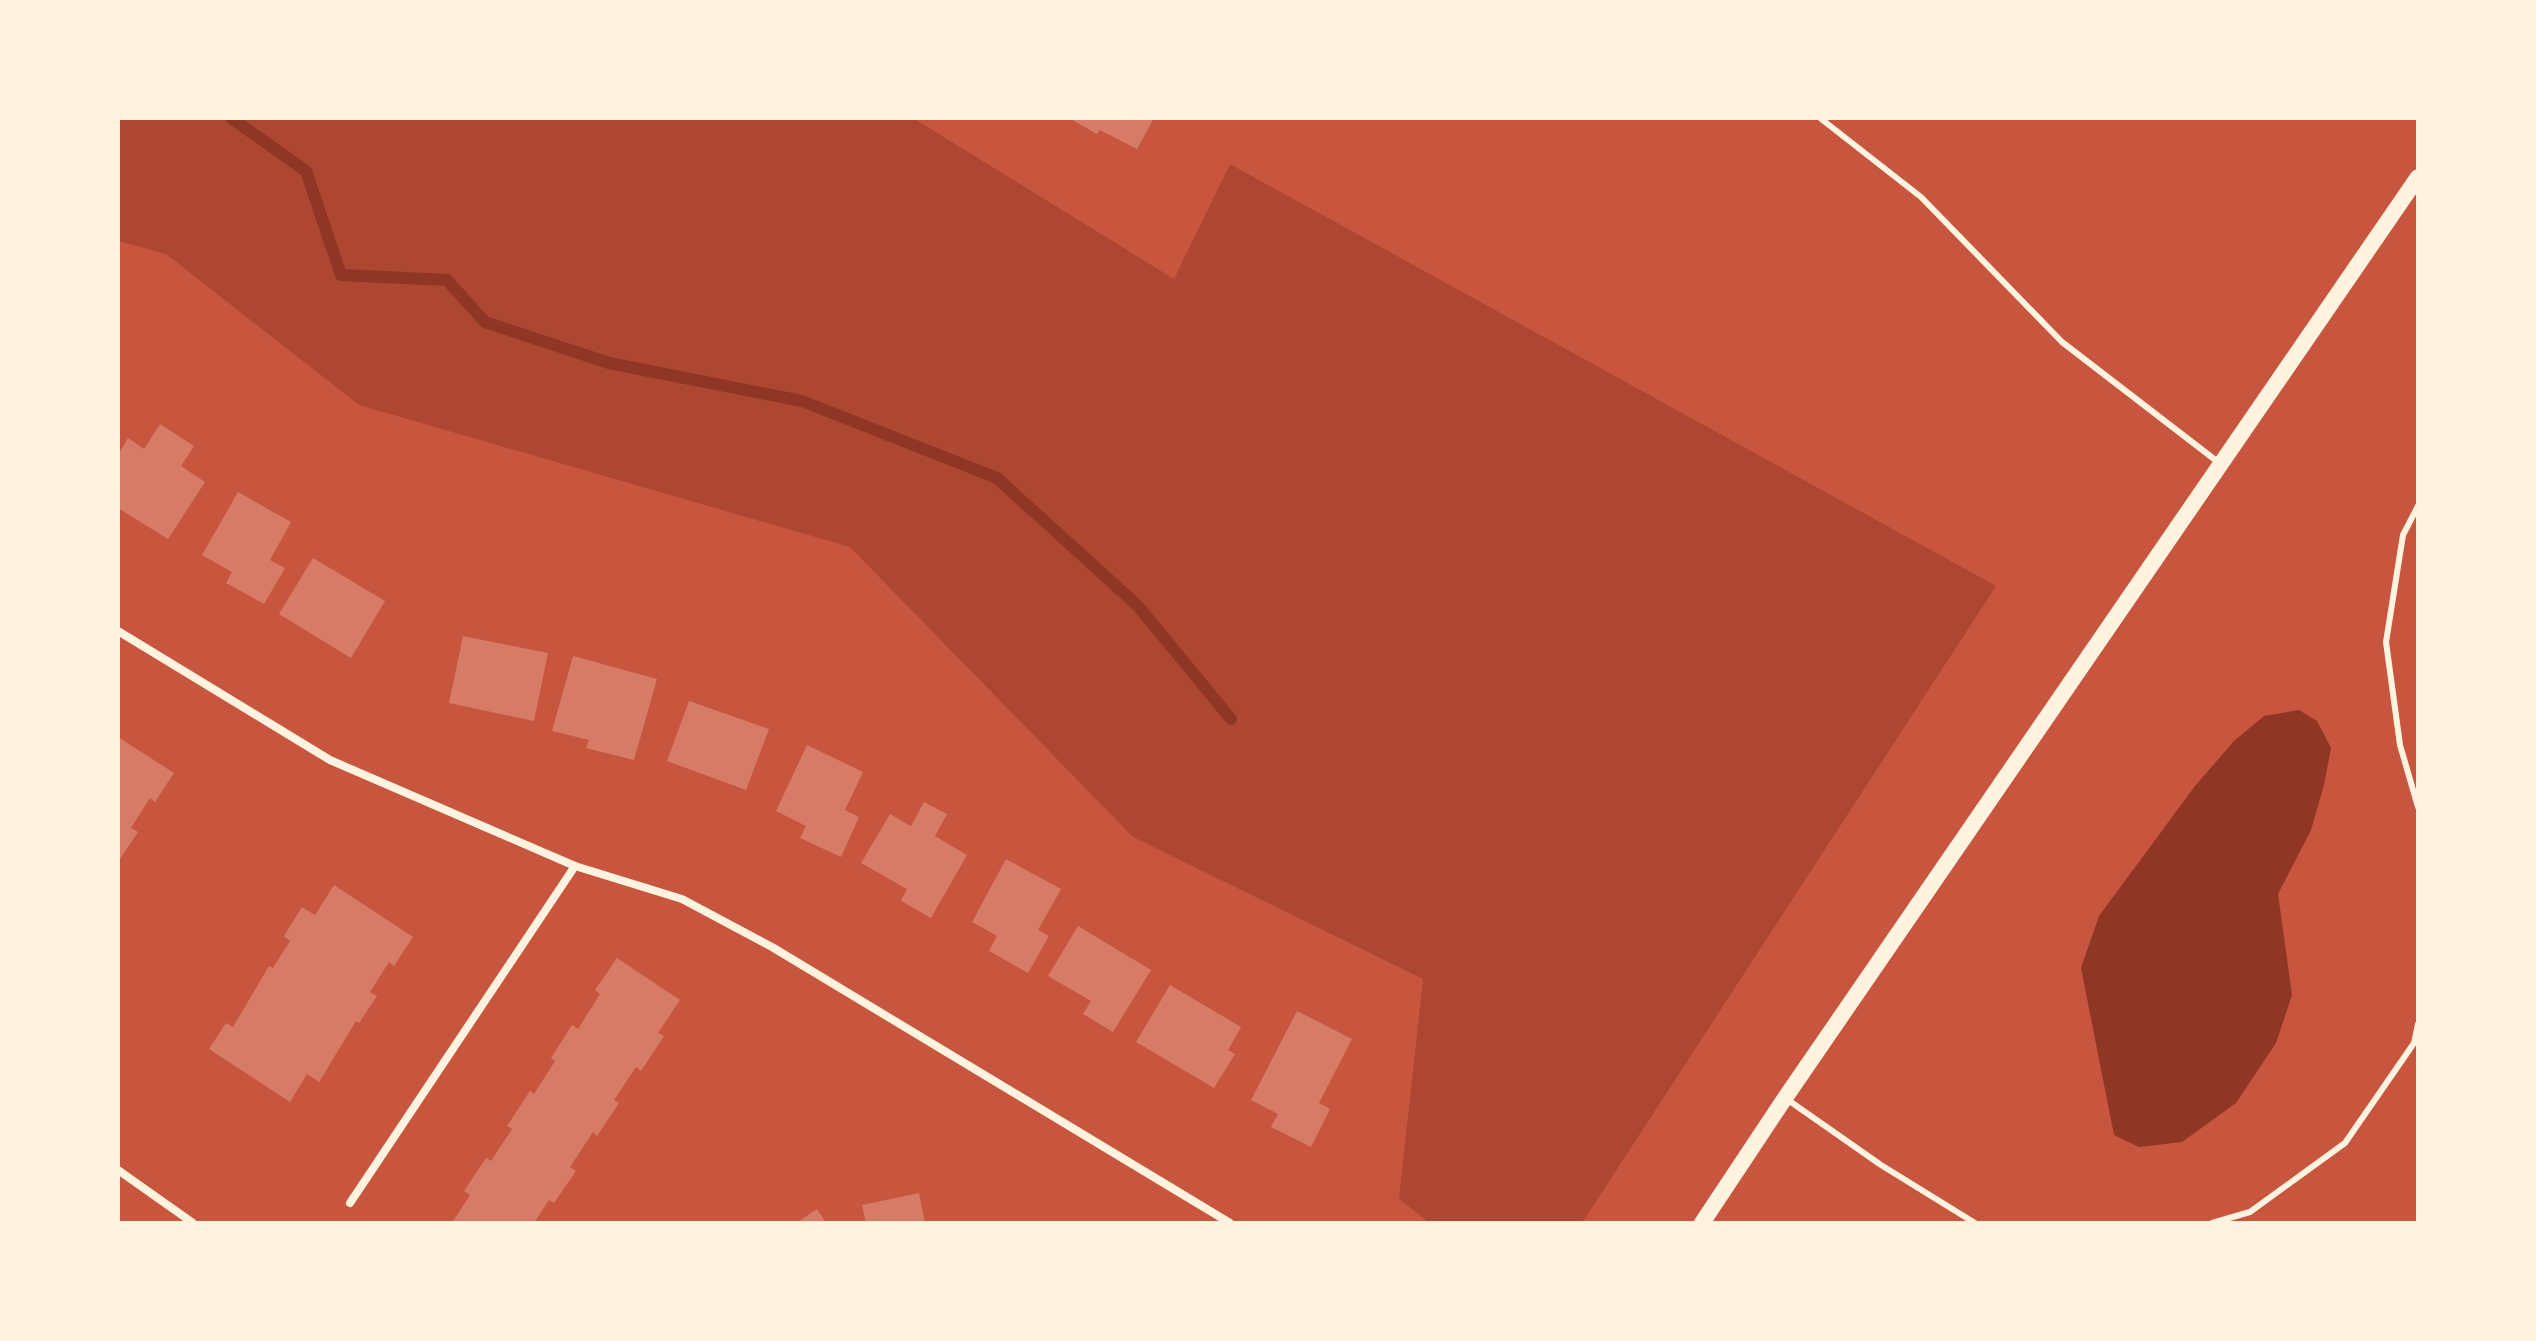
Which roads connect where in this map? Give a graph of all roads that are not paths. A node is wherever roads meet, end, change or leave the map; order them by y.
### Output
1 (1820, 118) edge
2 (2418, 177) edge
3 (2221, 464) junction
4 (2418, 506) edge
5 (118, 631) edge
6 (2418, 807) edge
7 (575, 866) junction
8 (2418, 1024) edge
9 (1785, 1098) junction
10 (118, 1170) edge
11 (350, 1203) dead end
12 (193, 1223) edge
13 (1230, 1223) edge
14 (1702, 1223) edge
15 (1975, 1223) edge
16 (2212, 1223) edge

1 - 3 lane
2 - 3 main road
3 - 9 main road
4 - 6 lane
5 - 7 street
7 - 11 street
7 - 13 street
8 - 16 lane
9 - 14 main road
9 - 15 lane
10 - 12 street

